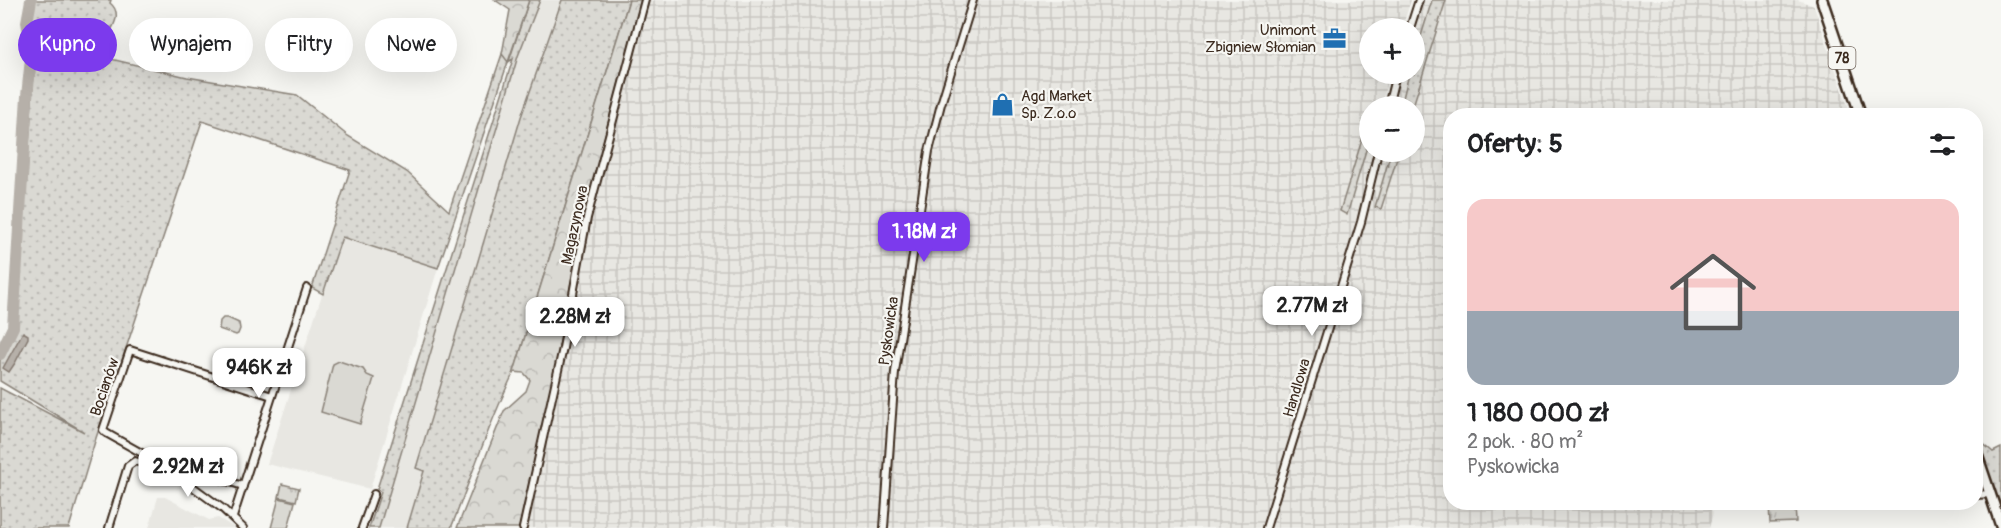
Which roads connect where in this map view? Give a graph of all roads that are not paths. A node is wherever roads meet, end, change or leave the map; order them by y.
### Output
1 (645, 0) edge
2 (973, 0) edge
3 (1419, 0) edge
4 (1822, 0) edge
5 (1413, 18) edge
6 (1859, 108) edge
7 (1376, 162) edge
8 (307, 288) dead end
9 (272, 396) junction
10 (1983, 473) edge
11 (243, 486) junction
12 (374, 494) dead end
13 (1983, 494) edge
14 (1990, 494) junction
15 (233, 517) junction
16 (2001, 526) edge
17 (109, 528) edge
18 (243, 528) edge
19 (362, 528) edge
20 (523, 528) edge
21 (884, 528) edge
22 (1266, 528) edge

1 - 20 street, Magazynowa
2 - 21 street, Pyskowicka
3 - 5 street
4 - 6 main road, 78
7 - 22 street, Handlowa
8 - 9 street
9 - 11 street
9 - 11 street, Bocianów
10 - 14 main road
11 - 15 street
12 - 19 street
13 - 14 street
14 - 16 main road
15 - 17 street
15 - 18 street

